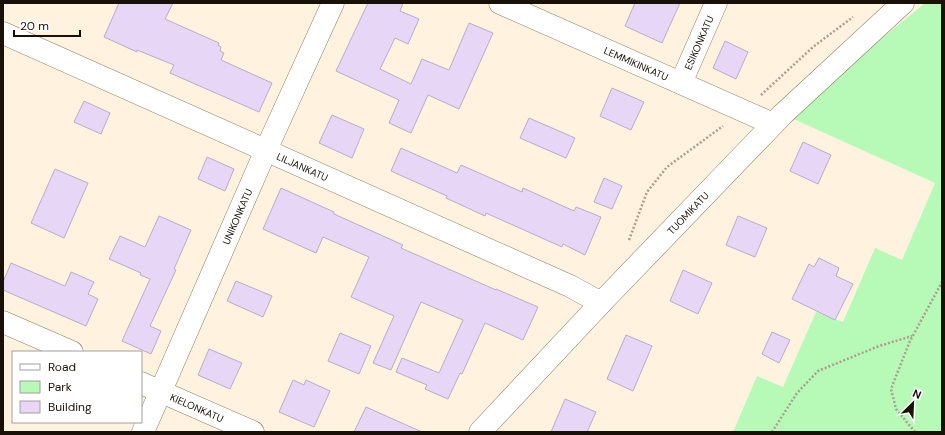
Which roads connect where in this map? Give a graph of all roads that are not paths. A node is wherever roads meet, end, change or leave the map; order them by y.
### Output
1 (333, 3) edge
2 (500, 3) edge
3 (716, 3) edge
4 (903, 3) edge
5 (3, 33) edge
6 (681, 83) junction
7 (773, 124) junction
8 (266, 150) junction
9 (601, 303) junction
10 (3, 322) edge
11 (70, 351) edge
12 (142, 383) edge
13 (161, 391) junction
14 (143, 432) edge
15 (253, 432) edge
16 (480, 432) edge

1 - 8 street, UNIKONKATU
2 - 6 street, LEMMIKINKATU
3 - 6 street, ESIKONKATU
4 - 7 street, TUOMIKATU
5 - 8 street, LILJANKATU
6 - 7 street, LEMMIKINKATU
7 - 9 street, TUOMIKATU
8 - 9 street, LILJANKATU
8 - 13 street, UNIKONKATU
9 - 16 street, TUOMIKATU
10 - 11 street
12 - 13 street, KIELONKATU
13 - 14 street, UNIKONKATU
13 - 15 street, KIELONKATU

